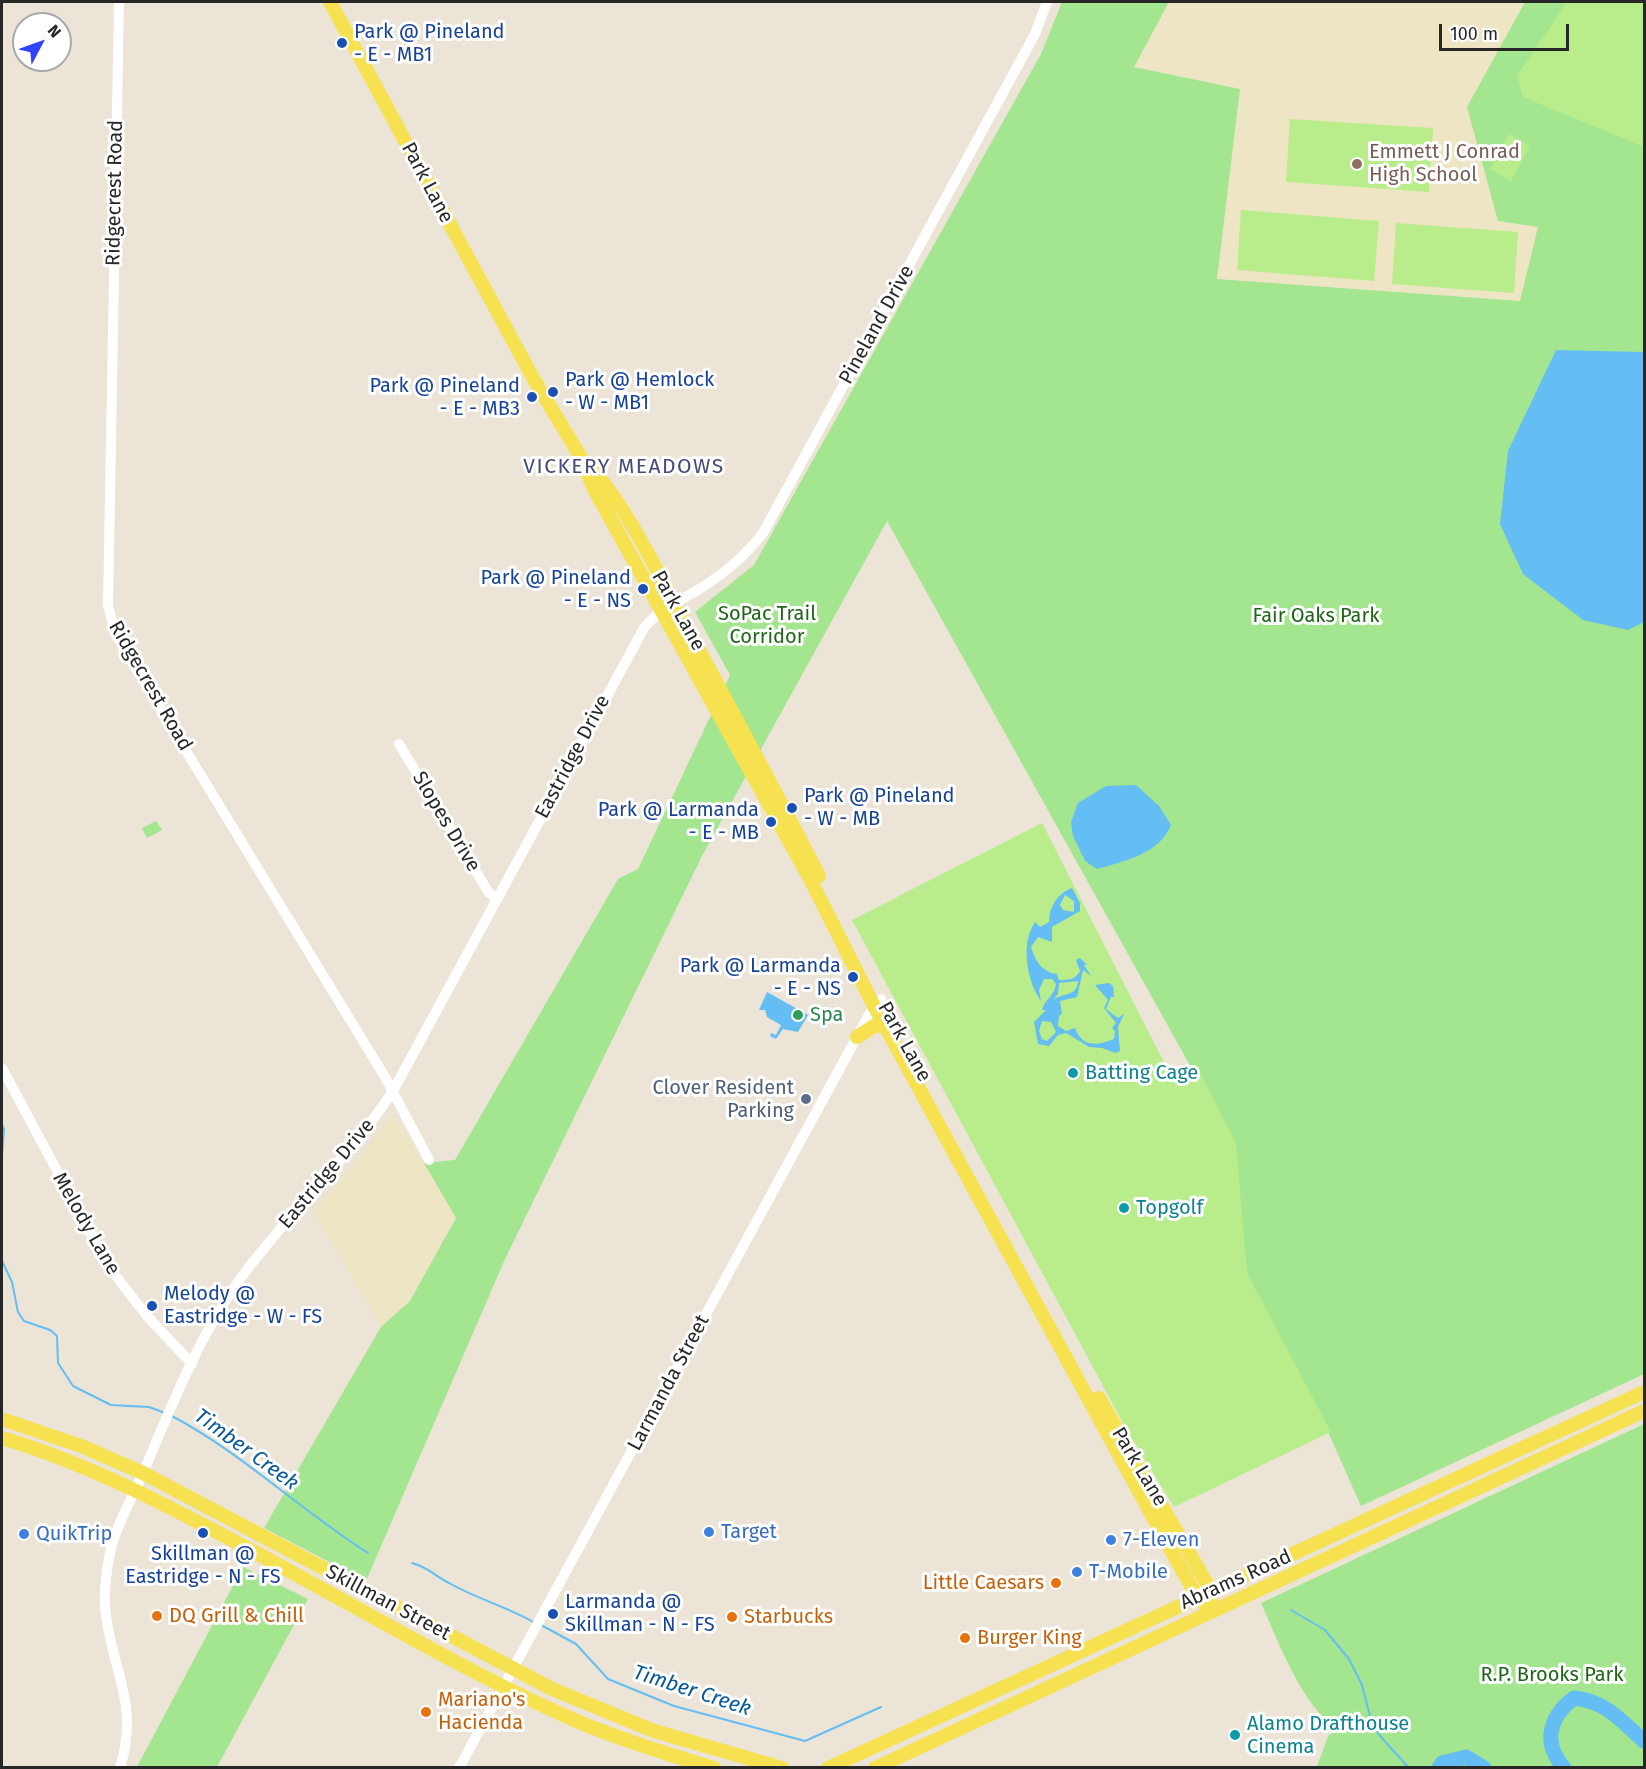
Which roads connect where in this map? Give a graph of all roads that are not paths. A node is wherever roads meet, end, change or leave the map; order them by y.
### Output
1 (119, 2) edge
2 (330, 2) edge
3 (1047, 2) edge
4 (668, 607) junction
5 (399, 744) dead end
6 (496, 898) junction
7 (878, 1003) junction
8 (886, 1026) junction
9 (857, 1037) junction
10 (2, 1068) edge
11 (393, 1091) junction
12 (429, 1160) dead end
13 (192, 1364) junction
14 (1644, 1392) edge
15 (1644, 1411) edge
16 (2, 1419) edge
17 (2, 1438) edge
18 (143, 1473) junction
19 (135, 1490) junction
20 (1211, 1592) junction
21 (1198, 1598) junction
22 (1211, 1611) junction
23 (513, 1670) junction
24 (1030, 1674) junction
25 (504, 1685) junction
26 (1038, 1691) junction
27 (890, 1764) edge
28 (120, 1767) edge
29 (459, 1767) edge
30 (714, 1767) edge
31 (782, 1767) edge
32 (828, 1767) edge
33 (875, 1767) edge

1 - 11 street, Ridgecrest Road
2 - 4 main road, Park Lane
3 - 4 street, Pineland Drive
4 - 6 street, Eastridge Drive
4 - 7 main road, Park Lane
5 - 6 street, Slopes Drive
6 - 11 street, Eastridge Drive
7 - 8 main road, Park Lane
7 - 9 street, Larmanda Street
7 - 20 main road, Park Lane
8 - 9 main road
8 - 21 main road, Park Lane
9 - 23 street, Larmanda Street
10 - 13 street, Melody Lane
11 - 12 street, Ridgecrest Road
11 - 13 street, Eastridge Drive
13 - 18 street, Eastridge Drive
14 - 20 main road, Abrams Road
15 - 22 main road, Abrams Road
16 - 18 main road, Skillman Street
17 - 19 main road, Skillman Street
18 - 19 street, Eastridge Drive
18 - 23 main road, Skillman Street
19 - 25 main road, Skillman Street
19 - 28 street, Eastridge Drive
20 - 21 main road, Abrams Road
20 - 22 main road
21 - 22 main road, Park Lane
21 - 24 main road, Abrams Road
22 - 26 main road, Abrams Road
23 - 25 street, Larmanda Street
23 - 31 main road, Skillman Street
24 - 26 main road
24 - 32 main road, Abrams Road
25 - 29 street, Larmanda Street
25 - 30 main road, Skillman Street
26 - 27 main road, Abrams Road
27 - 33 main road, Abrams Road

